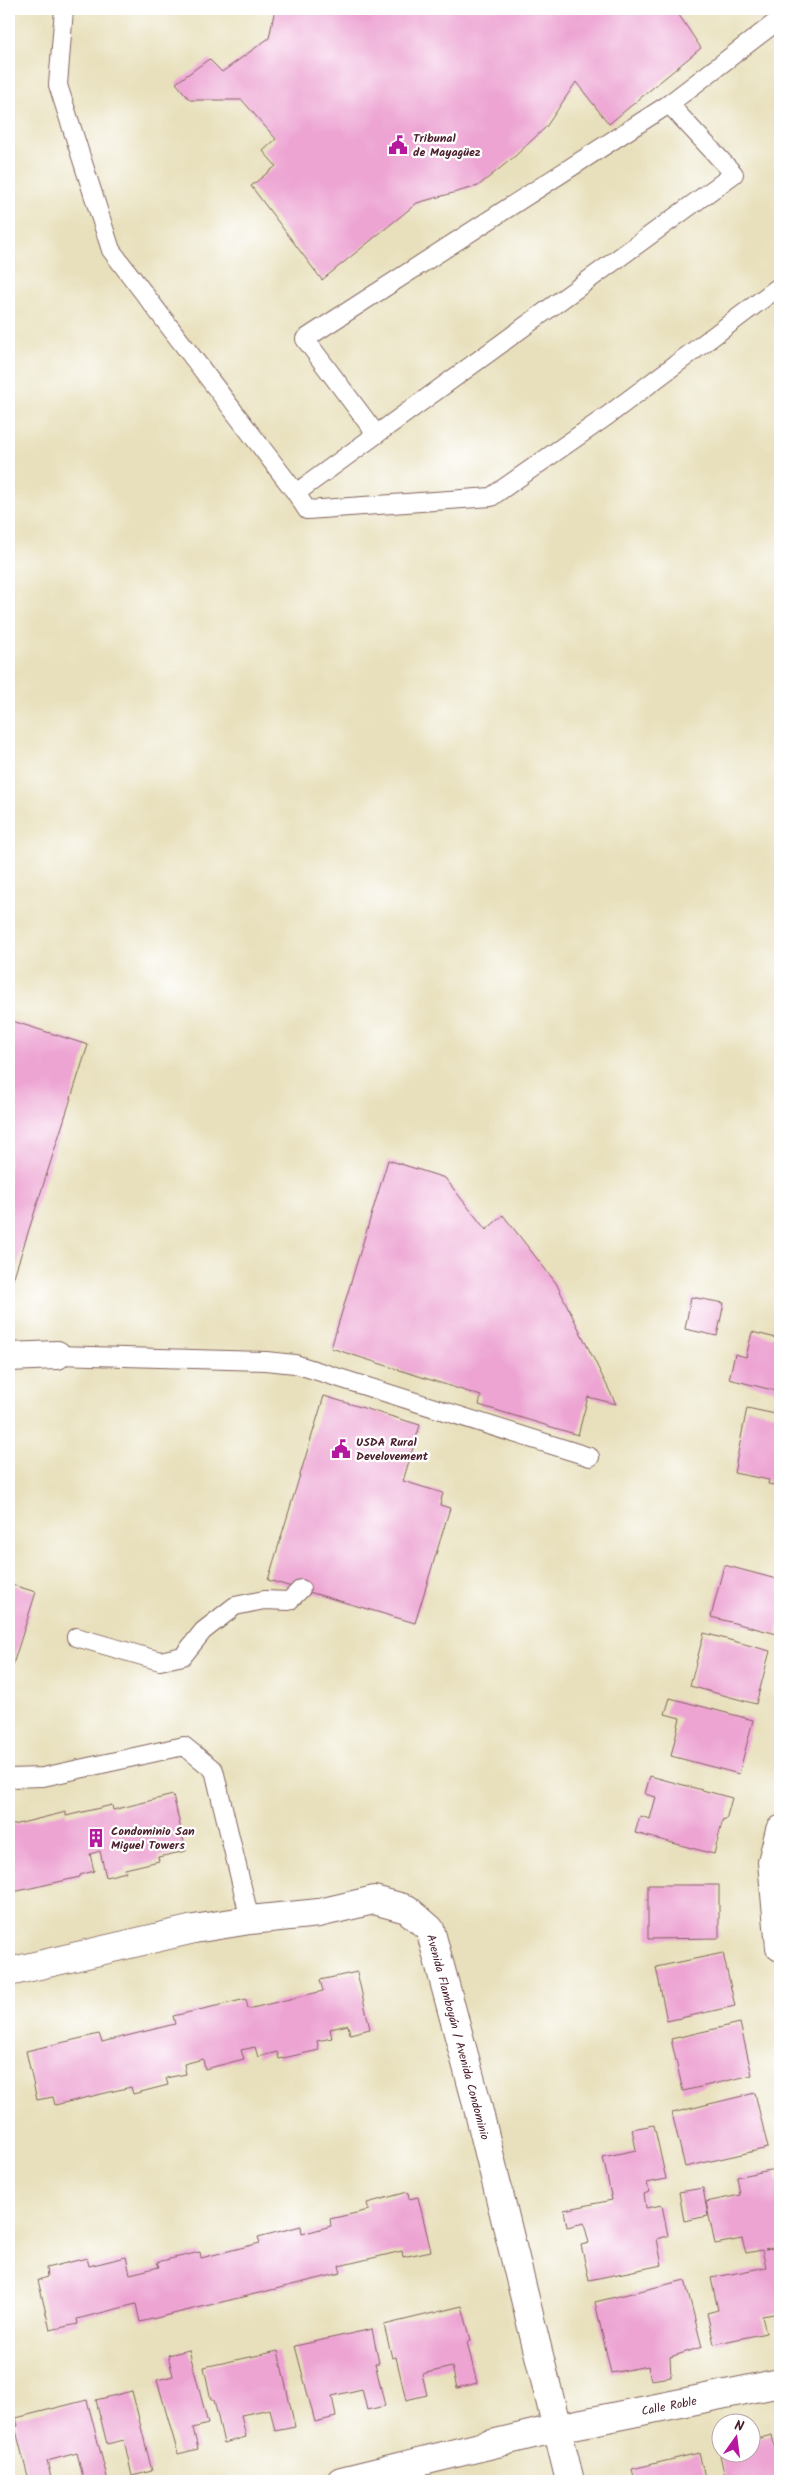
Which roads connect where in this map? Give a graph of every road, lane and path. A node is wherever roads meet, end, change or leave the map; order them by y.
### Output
1 (64, 9) edge
2 (780, 19) edge
3 (669, 104) junction
4 (780, 286) edge
5 (376, 434) junction
6 (296, 492) junction
7 (57, 1355) joint
8 (9, 1358) edge
9 (590, 1457) dead end
10 (302, 1589) dead end
11 (76, 1637) dead end
12 (9, 1778) edge
13 (780, 1830) edge
14 (250, 1920) junction
15 (780, 1947) edge
16 (9, 1972) edge
17 (780, 2384) edge
18 (558, 2428) junction
19 (341, 2481) edge
20 (570, 2481) edge

1 - 6 lane
2 - 3 lane
3 - 5 lane
3 - 5 lane
4 - 6 lane
5 - 6 lane
7 - 8 street
7 - 9 lane
10 - 11 lane
12 - 14 lane
13 - 15 street
14 - 16 street, Avenida Flamboyán / Avenida Condominio
14 - 18 street, Avenida Flamboyán / Avenida Condominio
17 - 18 street, Calle Roble
18 - 19 street, Calle Roble
18 - 20 street, Avenida Flamboyán / Avenida Condominio

